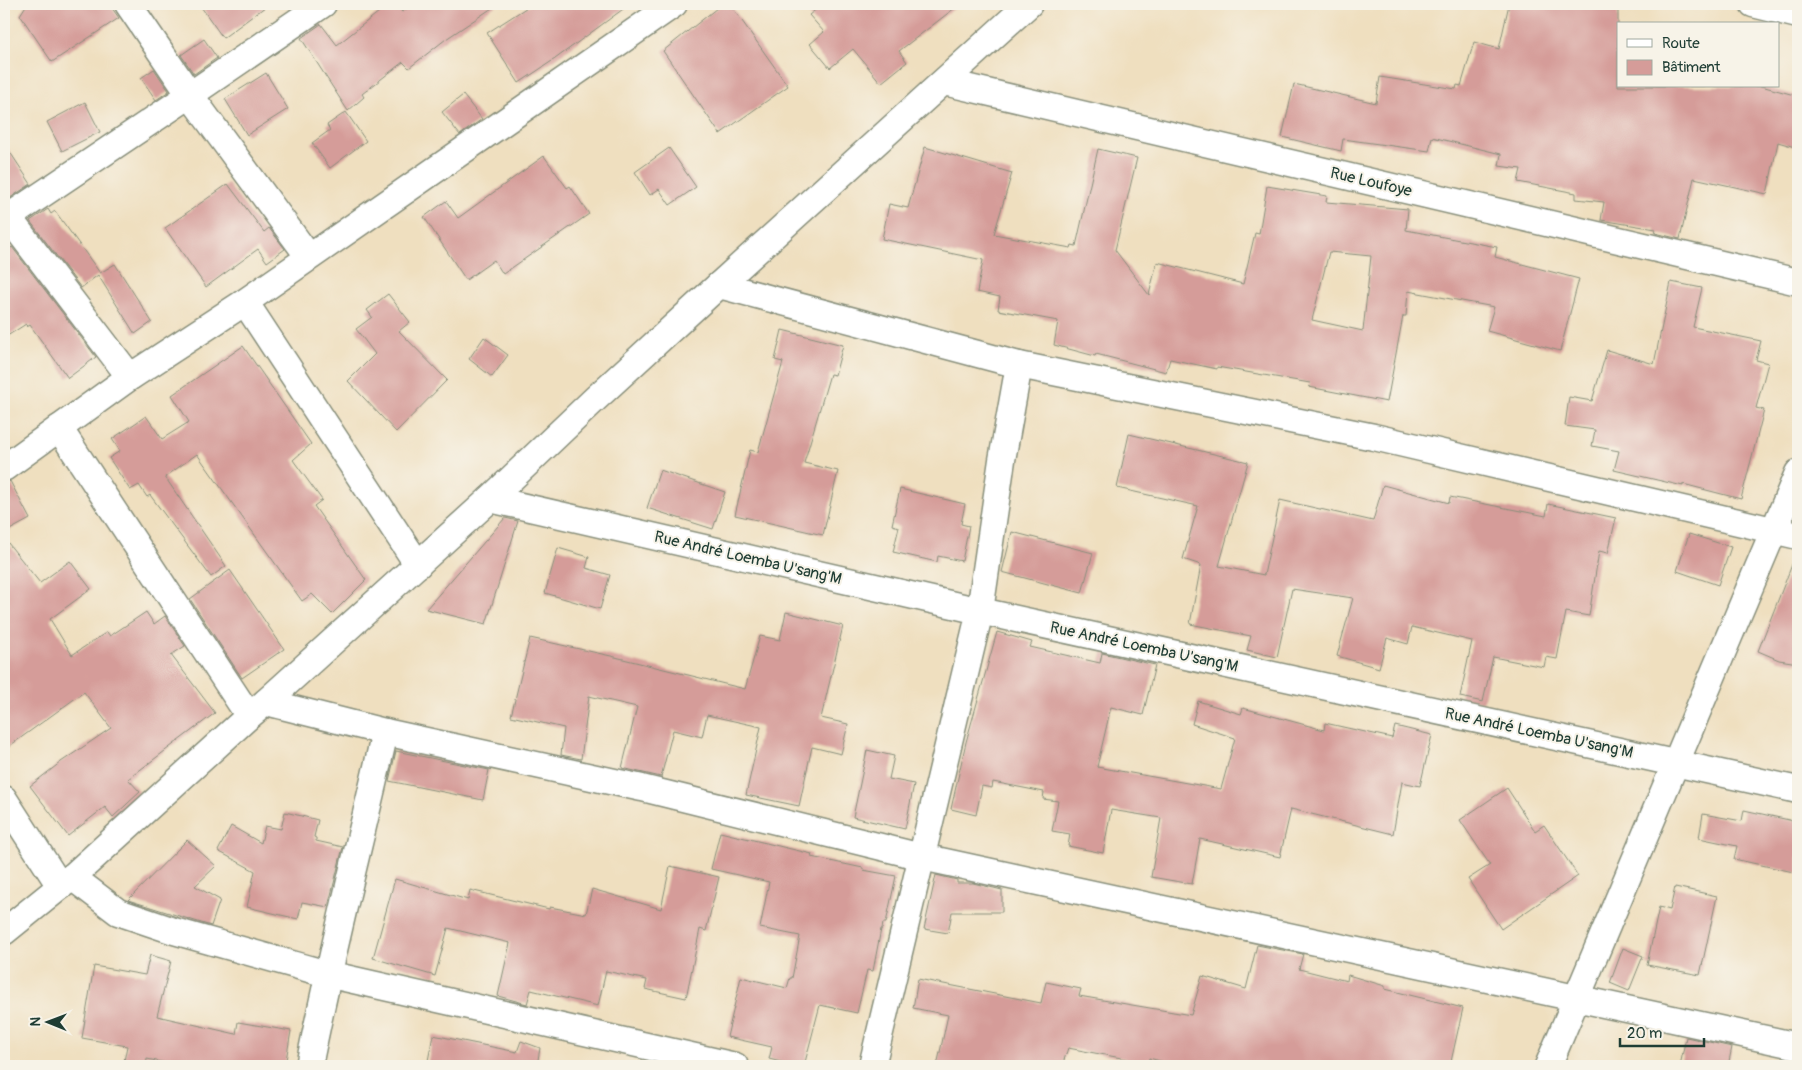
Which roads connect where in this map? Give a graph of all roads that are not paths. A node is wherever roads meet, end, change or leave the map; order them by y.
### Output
1 (128, 4) edge
2 (323, 4) edge
3 (674, 4) edge
4 (1029, 4) edge
5 (1753, 4) edge
6 (1798, 15) edge
7 (944, 82) junction
8 (190, 95) junction
9 (6, 218) edge
10 (309, 257) junction
11 (1798, 282) edge
12 (719, 285) junction
13 (245, 302) junction
14 (1019, 365) junction
15 (130, 377) junction
16 (59, 428) junction
17 (4, 468) edge
18 (1798, 473) edge
19 (490, 499) junction
20 (1773, 530) junction
21 (1798, 536) edge
22 (418, 564) junction
23 (980, 611) junction
24 (257, 709) junction
25 (385, 732) junction
26 (1676, 762) junction
27 (1798, 790) edge
28 (4, 799) edge
29 (922, 856) junction
30 (66, 882) junction
31 (4, 932) edge
32 (328, 974) junction
33 (1577, 997) junction
34 (1798, 1046) edge
35 (309, 1066) edge
36 (735, 1066) edge
37 (872, 1066) edge
38 (1548, 1066) edge

1 - 8 street
2 - 8 street
3 - 10 street
4 - 7 street
5 - 6 street
7 - 11 street, Rue Loufoye
7 - 12 street
8 - 9 street
8 - 10 street
9 - 15 street
10 - 13 street
12 - 14 street
12 - 19 street
13 - 15 street
13 - 22 street
14 - 20 street
14 - 23 street
15 - 16 street
16 - 17 street
16 - 24 street
18 - 20 street
19 - 22 street
19 - 23 street, Rue André Loemba U'sang'M
20 - 21 street
20 - 26 street
22 - 24 street
23 - 26 street, Rue André Loemba U'sang'M
23 - 29 street
24 - 25 street
24 - 30 street
25 - 29 street
25 - 32 street
26 - 27 street, Rue André Loemba U'sang'M
26 - 33 street
28 - 30 street
29 - 33 street
29 - 37 street
30 - 31 street
30 - 32 street
32 - 35 street
32 - 36 street
33 - 34 street
33 - 38 street

